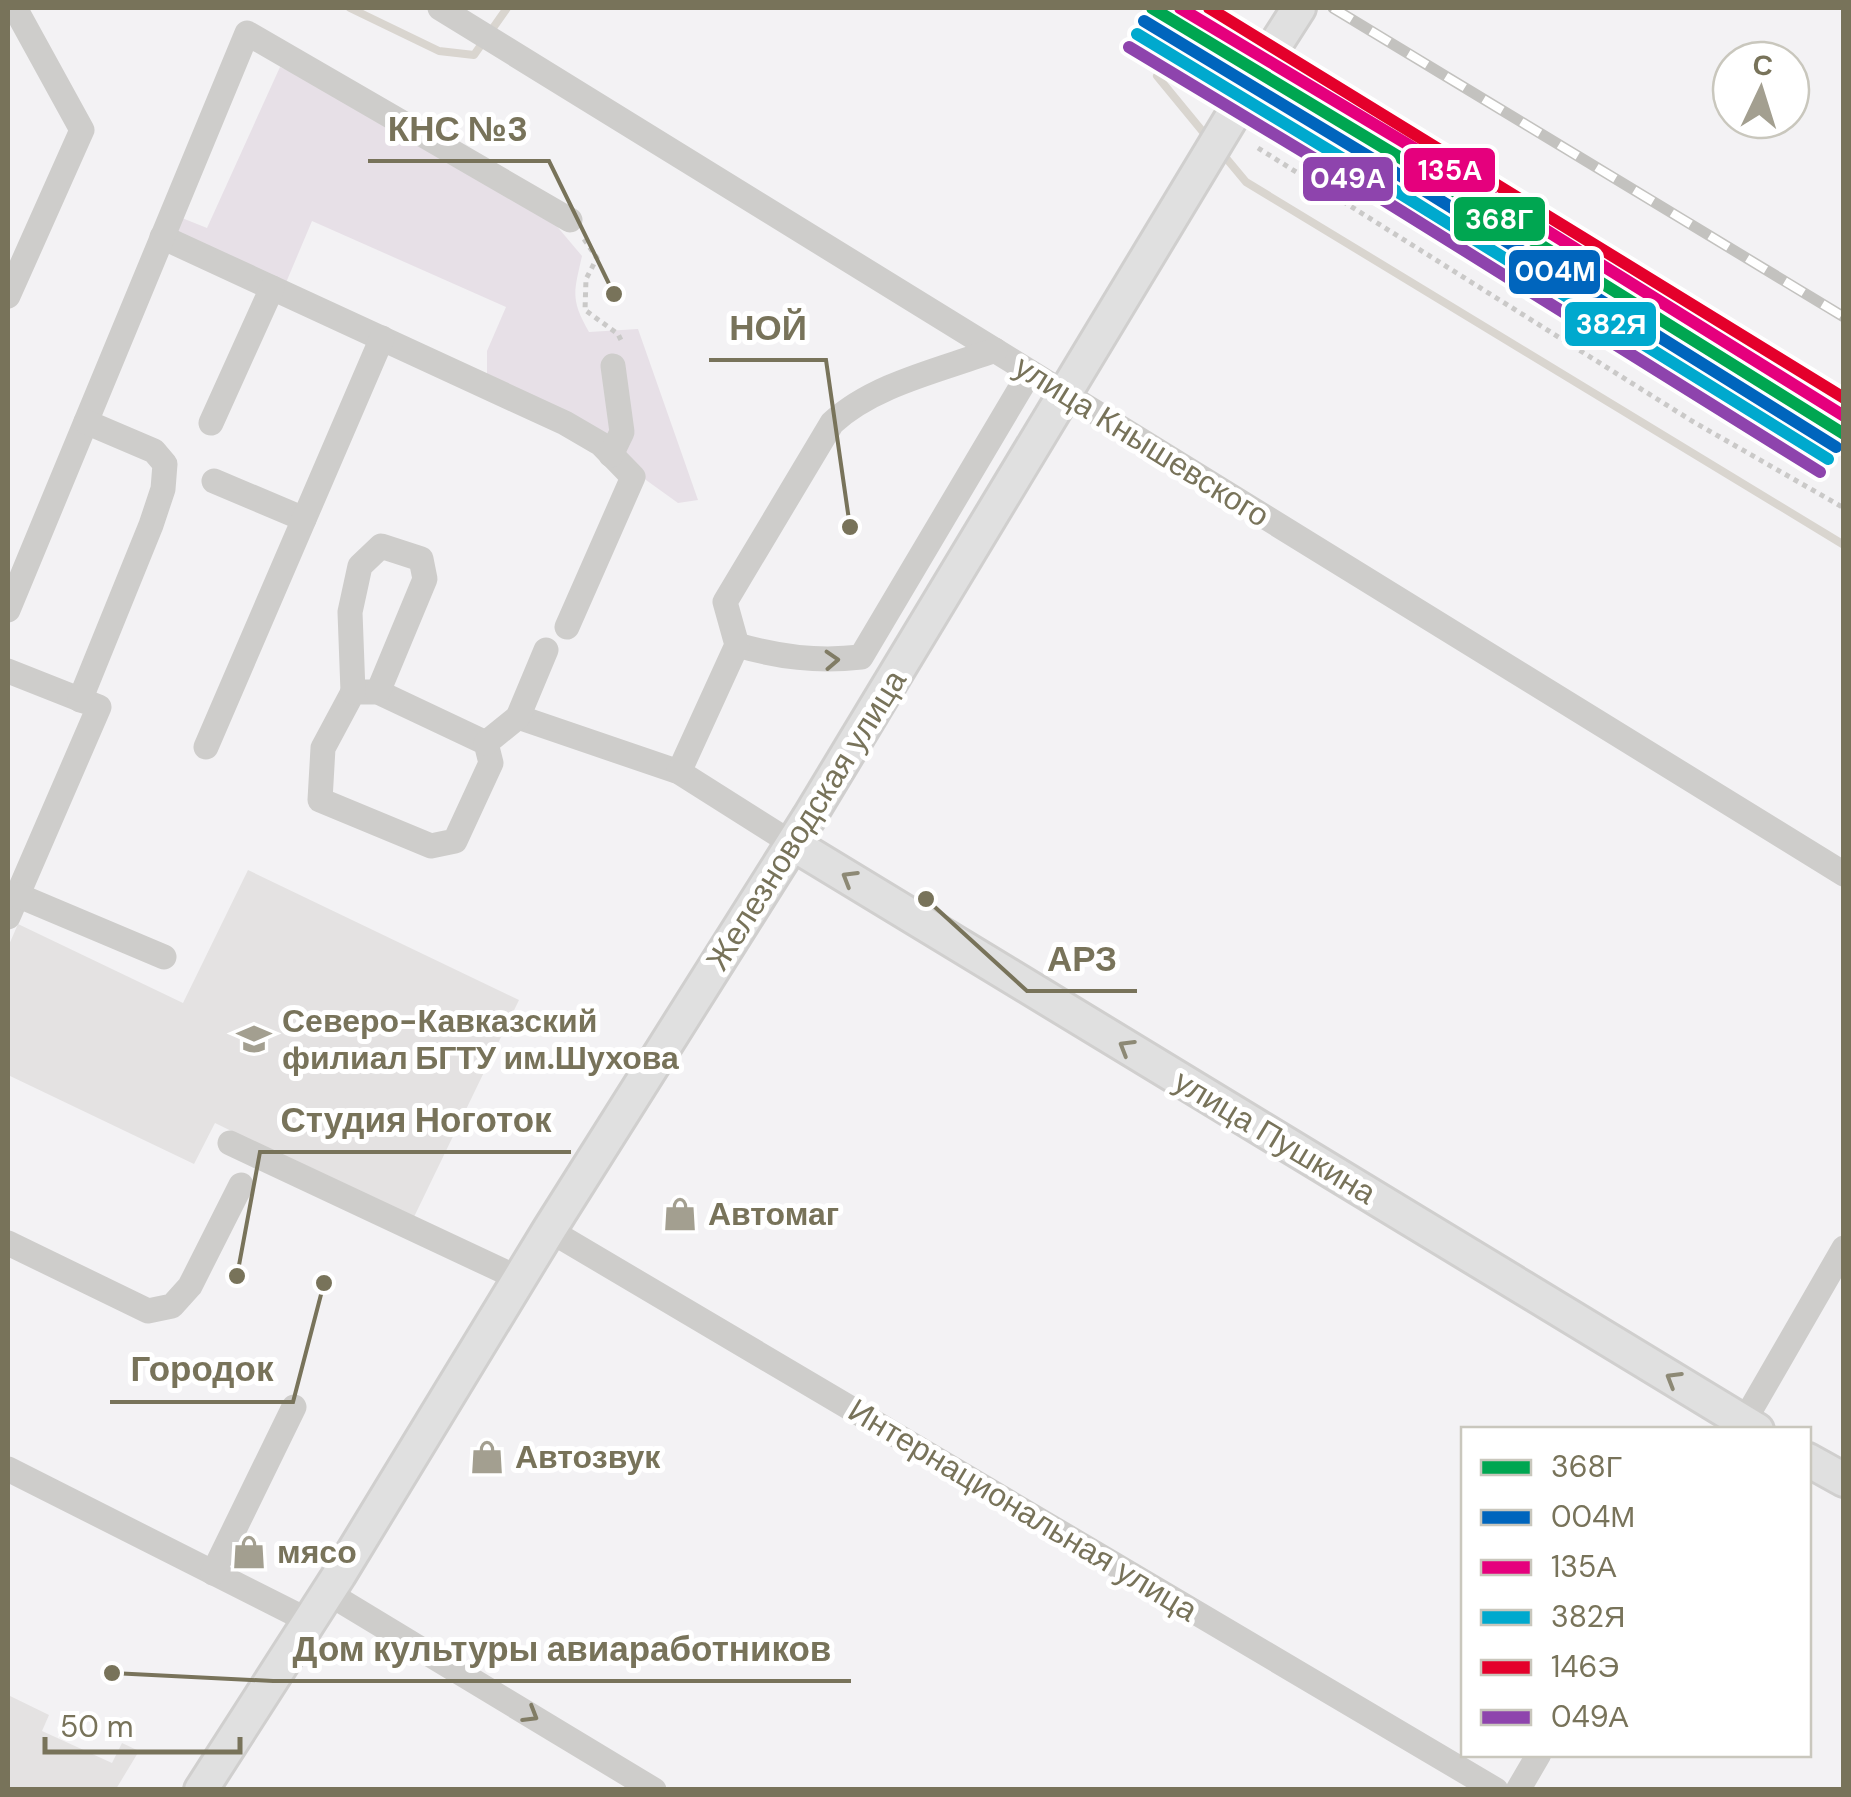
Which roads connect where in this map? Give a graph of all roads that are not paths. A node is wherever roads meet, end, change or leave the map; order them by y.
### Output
1 (15, 8) edge
2 (440, 8) edge
3 (1299, 8) edge
4 (570, 220) dead end
5 (162, 237) junction
6 (272, 288) junction
7 (8, 296) edge
8 (382, 338) junction
9 (995, 350) junction
10 (613, 366) dead end
11 (1030, 372) junction
12 (86, 422) junction
13 (212, 424) dead end
14 (612, 455) junction
15 (214, 481) dead end
16 (304, 519) junction
17 (8, 610) edge
18 (566, 627) dead end
19 (737, 645) junction
20 (546, 650) dead end
21 (8, 670) edge
22 (365, 692) junction
23 (90, 703) junction
24 (518, 716) junction
25 (486, 743) junction
26 (206, 747) dead end
27 (679, 772) junction
28 (801, 832) junction
29 (1844, 874) edge
30 (12, 906) edge
31 (164, 957) dead end
32 (230, 1143) dead end
33 (241, 1186) dead end
34 (550, 1230) junction
35 (8, 1243) edge
36 (1844, 1248) edge
37 (520, 1279) junction
38 (294, 1407) dead end
39 (1746, 1427) edge
40 (1811, 1462) edge
41 (8, 1469) edge
42 (1844, 1480) edge
43 (213, 1573) junction
44 (328, 1593) junction
45 (309, 1621) junction
46 (1537, 1757) edge
47 (201, 1790) edge
48 (654, 1790) edge
49 (1496, 1790) edge
50 (1518, 1790) edge

1 - 7 street
2 - 9 street, улица Кнышевского
3 - 28 main road, Железноводская улица, bridge
4 - 5 street
5 - 6 street
5 - 12 street
6 - 8 street
6 - 13 street
8 - 14 street
8 - 16 street
9 - 11 street, улица Кнышевского
9 - 19 street
10 - 14 street
19 -> 11 street
11 - 29 street, улица Кнышевского
12 - 17 street
12 - 23 street
14 - 18 street
15 - 16 street
16 - 26 street
19 - 27 street
20 - 24 street
21 - 23 street
22 - 22 street
22 - 25 street
22 - 25 street
23 - 30 street
24 - 25 street
24 - 27 street
27 - 28 street
28 - 34 main road, Железноводская улица
39 -> 28 main road, улица Пушкина
30 - 31 street
32 - 37 street
33 - 35 street
34 - 37 main road, Железноводская улица
34 - 49 street, Интернациональная улица
36 - 39 street
37 - 44 main road, Железноводская улица
38 - 43 street
40 - 42 main road
41 - 43 street
43 - 45 street
44 - 45 main road, Железноводская улица
44 -> 48 street
45 - 47 main road, Железноводская улица
46 - 50 street

